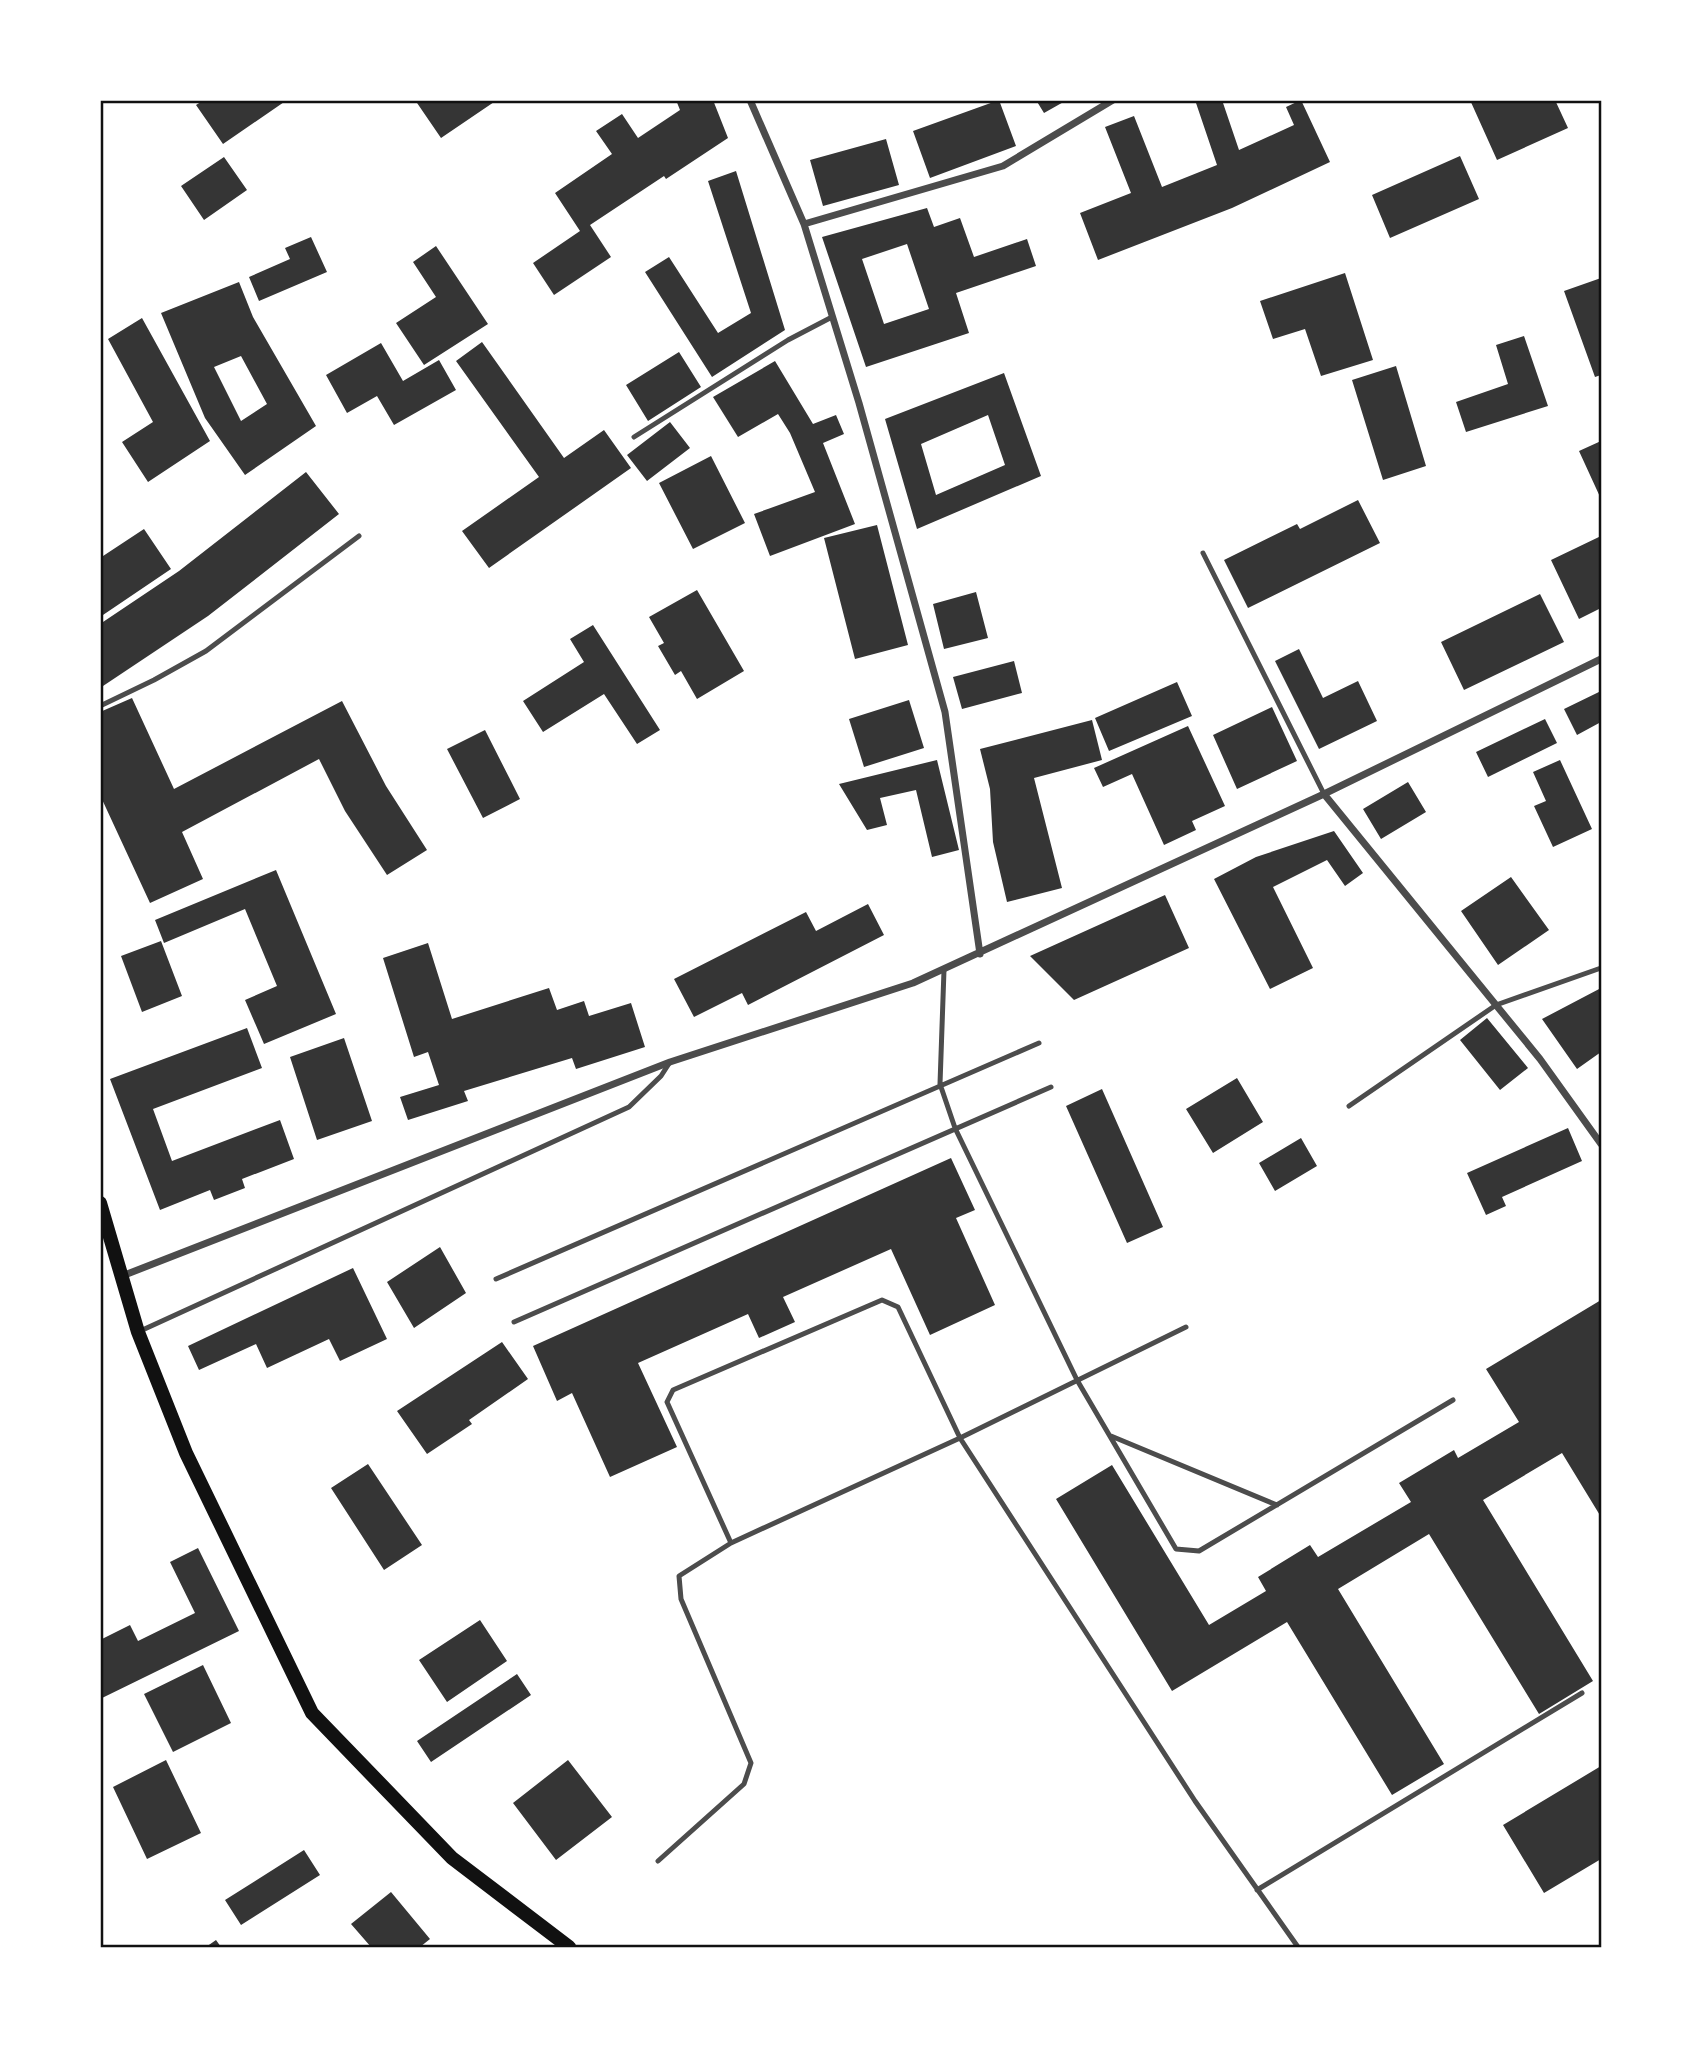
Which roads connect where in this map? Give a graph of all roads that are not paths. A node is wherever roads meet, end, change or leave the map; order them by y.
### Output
1 (750, 100) edge
2 (1113, 100) edge
3 (804, 224) junction
4 (832, 317) junction
5 (634, 437) dead end
6 (359, 536) dead end
7 (1203, 553) dead end
8 (1601, 659) edge
9 (100, 706) edge
10 (1324, 794) junction
11 (981, 954) junction
12 (1601, 968) edge
13 (944, 970) junction
14 (1496, 1005) junction
15 (1039, 1043) dead end
16 (670, 1062) junction
17 (940, 1084) junction
18 (1051, 1087) dead end
19 (1349, 1106) dead end
20 (955, 1128) junction
21 (1601, 1144) edge
22 (100, 1203) edge
23 (122, 1276) junction
24 (496, 1279) dead end
25 (514, 1322) dead end
26 (1186, 1327) dead end
27 (138, 1332) junction
28 (1077, 1380) junction
29 (1452, 1400) dead end
30 (1111, 1436) junction
31 (960, 1438) junction
32 (1277, 1505) junction
33 (730, 1543) junction
34 (1582, 1693) dead end
35 (658, 1861) dead end
36 (1257, 1890) junction
37 (569, 1947) edge
38 (1298, 1947) edge

1 - 3 street
2 - 3 street
3 - 4 street
4 - 5 lane
4 - 11 street
6 - 9 lane
7 - 10 lane
8 - 10 street
10 - 11 street
10 - 14 street
11 - 13 street
12 - 14 lane
13 - 16 street
13 - 17 lane
14 - 19 lane
14 - 21 street
15 - 17 lane
16 - 23 street
16 - 27 lane
17 - 20 lane
17 - 24 lane
18 - 20 lane
20 - 25 lane
20 - 28 lane
22 - 23 main road
23 - 27 main road
26 - 28 lane
27 - 37 main road
28 - 30 lane
28 - 31 lane
29 - 32 lane
30 - 32 lane
30 - 32 lane
31 - 33 lane
31 - 33 lane
31 - 36 lane
33 - 35 lane
34 - 36 lane
36 - 38 lane

